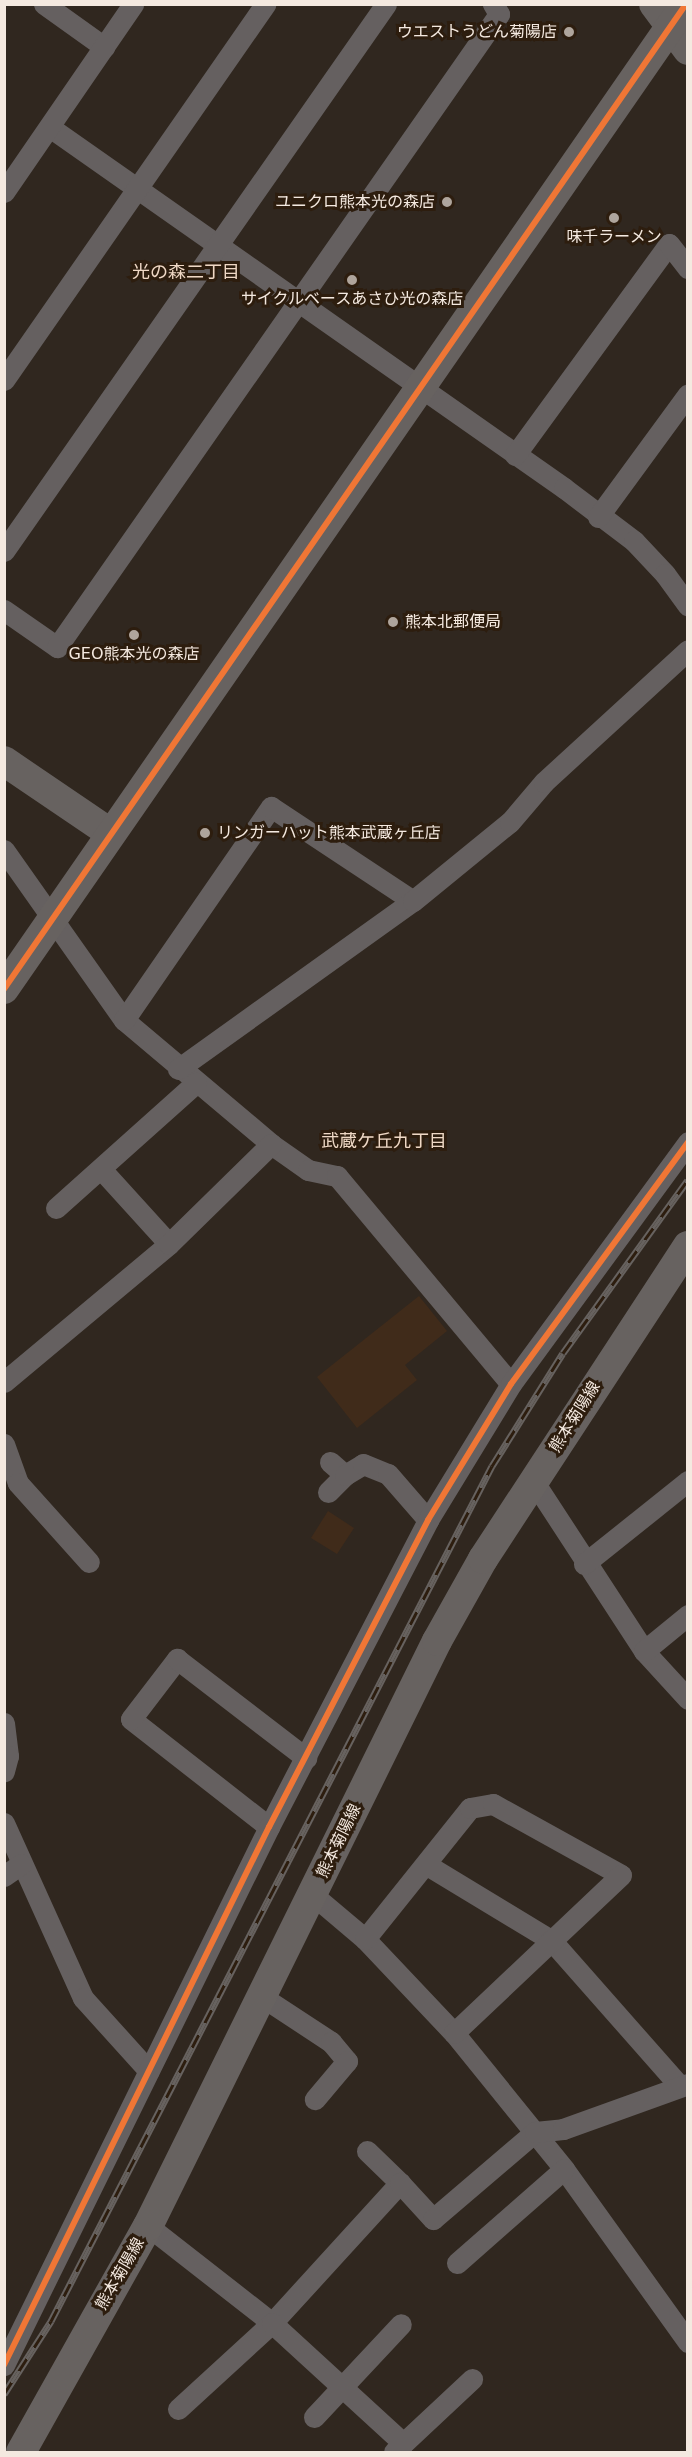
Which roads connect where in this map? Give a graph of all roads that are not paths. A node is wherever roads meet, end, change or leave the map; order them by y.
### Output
1 (44, 4) edge
2 (133, 4) edge
3 (265, 4) edge
4 (386, 4) edge
5 (493, 4) edge
6 (670, 12) edge
7 (104, 47) junction
8 (687, 50) edge
9 (51, 128) junction
10 (137, 189) junction
11 (4, 192) edge
12 (219, 245) junction
13 (687, 268) edge
14 (301, 302) junction
15 (4, 380) edge
16 (420, 391) junction
17 (684, 410) edge
18 (515, 455) junction
19 (598, 517) junction
20 (4, 551) edge
21 (687, 606) edge
22 (4, 610) edge
23 (687, 650) edge
24 (4, 761) edge
25 (110, 833) junction
26 (4, 850) edge
27 (413, 902) junction
28 (51, 922) junction
29 (4, 989) edge
30 (123, 1020) junction
31 (178, 1070) junction
32 (196, 1083) junction
33 (687, 1142) edge
34 (271, 1144) junction
35 (101, 1169) junction
36 (56, 1208) dead end
37 (169, 1244) junction
38 (687, 1246) edge
39 (4, 1382) edge
40 (511, 1384) junction
41 (4, 1444) edge
42 (687, 1481) edge
43 (534, 1482) junction
44 (328, 1492) dead end
45 (428, 1520) junction
46 (89, 1562) dead end
47 (584, 1564) junction
48 (687, 1615) edge
49 (644, 1651) junction
50 (687, 1699) edge
51 (4, 1723) edge
52 (306, 1758) junction
53 (4, 1771) edge
54 (4, 1823) edge
55 (269, 1827) junction
56 (427, 1865) junction
57 (13, 1870) edge
58 (313, 1895) junction
59 (365, 1939) junction
60 (551, 1940) junction
61 (261, 1996) junction
62 (454, 2033) junction
63 (149, 2071) junction
64 (683, 2084) edge
65 (315, 2099) dead end
66 (535, 2132) junction
67 (367, 2151) dead end
68 (564, 2169) junction
69 (400, 2183) junction
70 (148, 2226) junction
71 (457, 2263) dead end
72 (272, 2323) junction
73 (401, 2324) dead end
74 (687, 2342) edge
75 (4, 2365) edge
76 (472, 2379) dead end
77 (342, 2387) junction
78 (178, 2409) dead end
79 (314, 2417) dead end
80 (398, 2448) edge
81 (21, 2452) edge

1 - 7 street
2 - 7 street
3 - 10 street
4 - 12 street
5 - 14 street
6 - 8 main road
6 - 16 main road
7 - 9 street
9 - 10 street
9 - 11 street
10 - 12 street
10 - 15 street
12 - 14 street
12 - 20 street
13 - 18 street
14 - 16 street
14 - 22 street
16 - 18 street
16 - 25 main road
17 - 19 street
18 - 19 street
19 - 21 street
23 - 27 street
24 - 25 main road
25 - 28 main road
26 - 28 street
27 - 30 street
27 - 31 street
28 - 29 main road
28 - 30 street
30 - 31 street
31 - 32 street
32 - 34 street
32 - 35 street
33 - 40 street
34 - 37 street
34 - 40 street
35 - 36 street
35 - 37 street
37 - 39 street
38 - 43 main road, 熊本菊陽線
40 - 45 street
41 - 46 street
42 - 47 street
43 - 47 street
43 - 58 main road, 熊本菊陽線
44 - 45 street
45 - 52 street
47 - 49 street
48 - 49 street
49 - 50 street
51 - 53 street
52 - 55 street
52 - 55 street
54 - 57 street
55 - 63 street
56 - 59 street
56 - 60 street
56 - 60 street
57 - 63 street
58 - 59 street
58 - 61 main road, 熊本菊陽線
59 - 62 street
60 - 62 street
60 - 64 street
61 - 65 street
61 - 70 main road, 熊本菊陽線
62 - 66 street
63 - 75 street
64 - 66 street
66 - 68 street
66 - 69 street
67 - 69 street
68 - 71 street
68 - 74 street
69 - 72 street
70 - 72 street
70 - 81 main road, 熊本菊陽線
72 - 77 street
72 - 78 street
73 - 77 street
76 - 80 street
77 - 79 street
77 - 80 street

